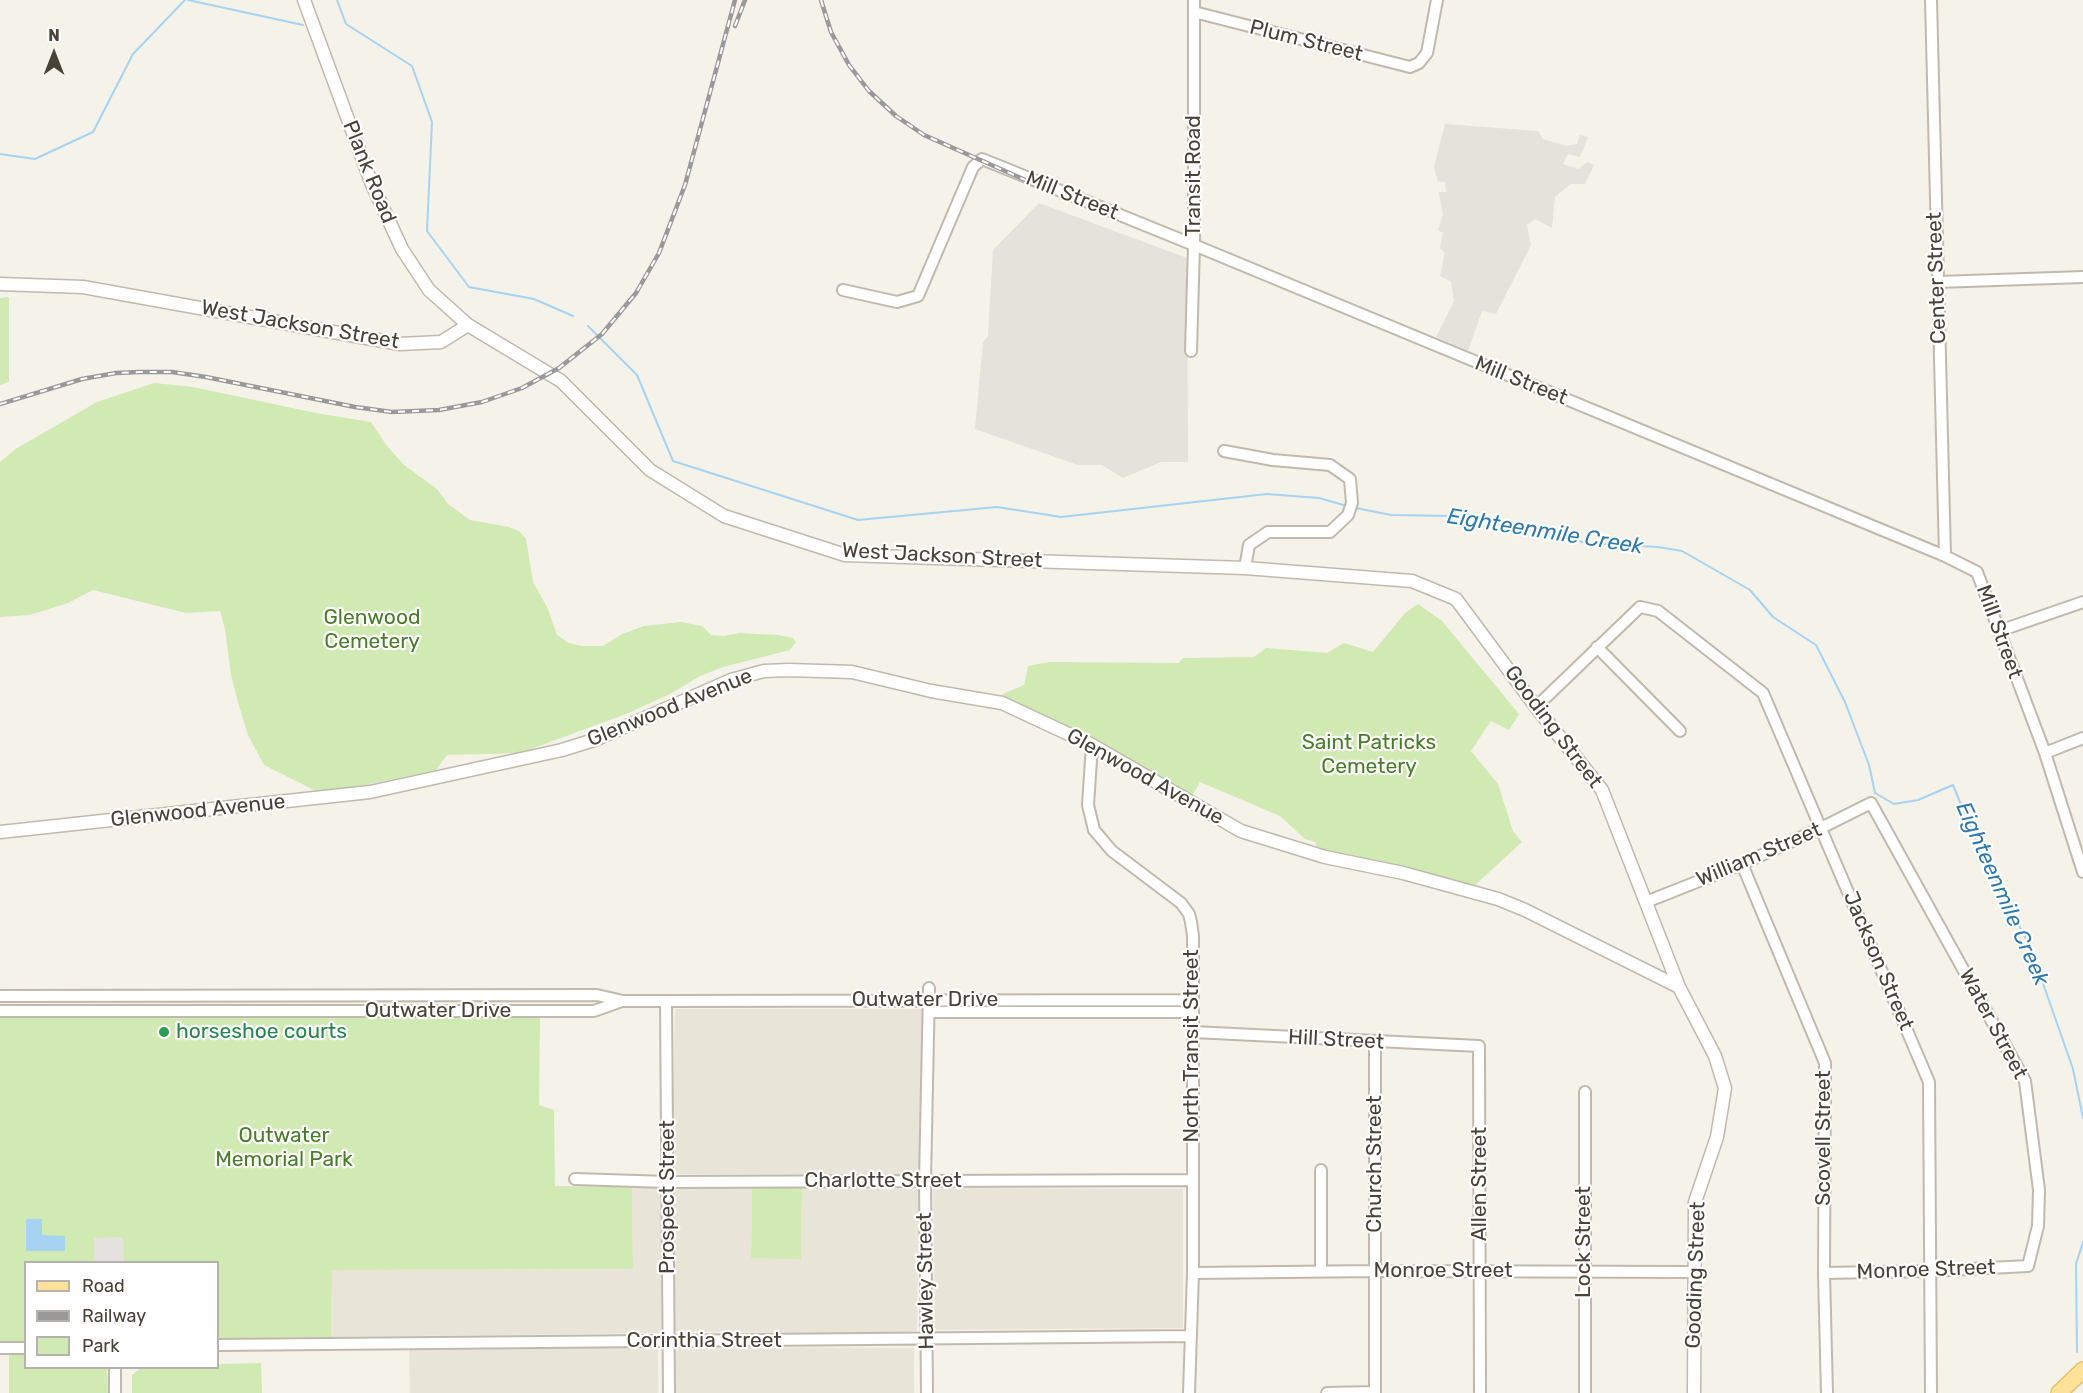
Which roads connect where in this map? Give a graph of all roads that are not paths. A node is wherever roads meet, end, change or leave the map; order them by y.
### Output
1 (304, 0) edge
2 (1194, 0) edge
3 (1437, 0) edge
4 (1931, 0) edge
5 (1194, 12) junction
6 (1194, 245) junction
7 (2083, 277) edge
8 (1938, 282) junction
9 (0, 284) edge
10 (843, 290) dead end
11 (468, 325) junction
12 (1191, 351) dead end
13 (1224, 451) dead end
14 (1945, 556) junction
15 (1245, 568) junction
16 (2083, 602) edge
17 (1999, 631) junction
18 (1598, 647) junction
19 (1536, 707) junction
20 (1680, 731) dead end
21 (2083, 738) edge
22 (1092, 745) junction
23 (2044, 753) junction
24 (1871, 803) joint
25 (1821, 828) junction
26 (2069, 831) junction
27 (0, 832) edge
28 (2083, 846) edge
29 (1742, 864) junction
30 (2083, 872) edge
31 (1646, 902) junction
32 (1679, 987) junction
33 (930, 988) dead end
34 (0, 996) edge
35 (929, 1000) junction
36 (1192, 1000) junction
37 (622, 1001) junction
38 (666, 1001) junction
39 (0, 1011) edge
40 (930, 1012) junction
41 (1192, 1012) junction
42 (1192, 1032) junction
43 (1375, 1042) junction
44 (1479, 1046) joint
45 (1584, 1092) dead end
46 (1321, 1170) dead end
47 (575, 1179) dead end
48 (1192, 1180) junction
49 (667, 1182) junction
50 (925, 1182) junction
51 (2028, 1266) joint
52 (1375, 1270) junction
53 (1321, 1271) junction
54 (1480, 1271) junction
55 (1931, 1271) junction
56 (1693, 1272) junction
57 (1193, 1273) junction
58 (1584, 1273) junction
59 (1824, 1273) junction
60 (1191, 1336) junction
61 (669, 1340) junction
62 (927, 1340) junction
63 (219, 1345) edge
64 (0, 1348) edge
65 (24, 1348) edge
66 (115, 1369) edge
67 (2083, 1370) edge
68 (115, 1393) edge
69 (669, 1393) edge
70 (927, 1393) edge
71 (1189, 1393) edge
72 (1327, 1393) edge
73 (1375, 1393) edge
74 (1480, 1393) edge
75 (1585, 1393) edge
76 (1694, 1393) edge
77 (1827, 1393) edge
78 (1931, 1393) edge
79 (2059, 1393) edge

1 - 11 street, Plank Road
2 - 5 street, Transit Road
3 - 5 street, Plum Street
4 - 8 street, Center Street
5 - 6 street, Transit Road
6 - 10 street, Mill Street
6 - 12 street, Transit Road
6 - 14 street, Mill Street
7 - 8 street
8 - 14 street, Center Street
9 - 11 street, West Jackson Street
11 - 15 street, West Jackson Street
13 - 15 street
14 - 17 street, Mill Street
15 - 19 street, Gooding Street
16 - 17 street
17 - 23 street, Mill Street
18 - 19 street
18 - 20 street
18 - 25 street, Jackson Street
19 - 31 street, Gooding Street
21 - 23 street
22 - 27 street, Glenwood Avenue
22 - 32 street, Glenwood Avenue
22 - 36 street, North Transit Street
23 - 26 street, Mill Street
24 - 25 street, William Street
24 - 51 street, Water Street
25 - 29 street, William Street
25 - 55 street, Jackson Street
26 - 28 street
26 - 30 street, Mill Street
29 - 31 street, William Street
29 - 59 street, Scovell Street
31 - 32 street, Gooding Street
32 - 56 street, Gooding Street
33 - 35 street, Hawley Street
34 - 37 street, Outwater Drive
35 - 36 street, Outwater Drive
35 - 38 street, Outwater Drive
35 - 40 street, Hawley Street
36 - 41 street, North Transit Street
37 - 38 street, Outwater Drive
37 - 39 street, Outwater Drive
38 - 49 street, Prospect Street
40 - 41 street, Outwater Drive
40 - 50 street, Hawley Street
41 - 42 street, North Transit Street
42 - 43 street, Hill Street
42 - 48 street, North Transit Street
43 - 44 street, Hill Street
43 - 52 street, Church Street
44 - 54 street, Allen Street
45 - 58 street, Lock Street
46 - 53 street
47 - 49 street, Charlotte Street
48 - 50 street, Charlotte Street
48 - 57 street, North Transit Street
49 - 50 street, Charlotte Street
49 - 61 street, Prospect Street
50 - 62 street, Hawley Street
51 - 55 street, Monroe Street
52 - 53 street, Monroe Street
52 - 54 street, Monroe Street
52 - 73 street, Church Street
53 - 57 street, Monroe Street
54 - 58 street, Monroe Street
54 - 74 street, Allen Street
55 - 59 street, Monroe Street
55 - 78 street, Jackson Street
56 - 58 street, Monroe Street
56 - 76 street, Gooding Street
57 - 60 street, North Transit Street
58 - 75 street, Lock Street
59 - 77 street, Scovell Street
60 - 62 street, Corinthia Street
60 - 71 street, North Transit Street
61 - 62 street, Corinthia Street
61 - 63 street, Corinthia Street
61 - 69 street, Prospect Street
62 - 70 street, Hawley Street
64 - 65 street
66 - 68 street
67 - 79 main road
72 - 73 street

